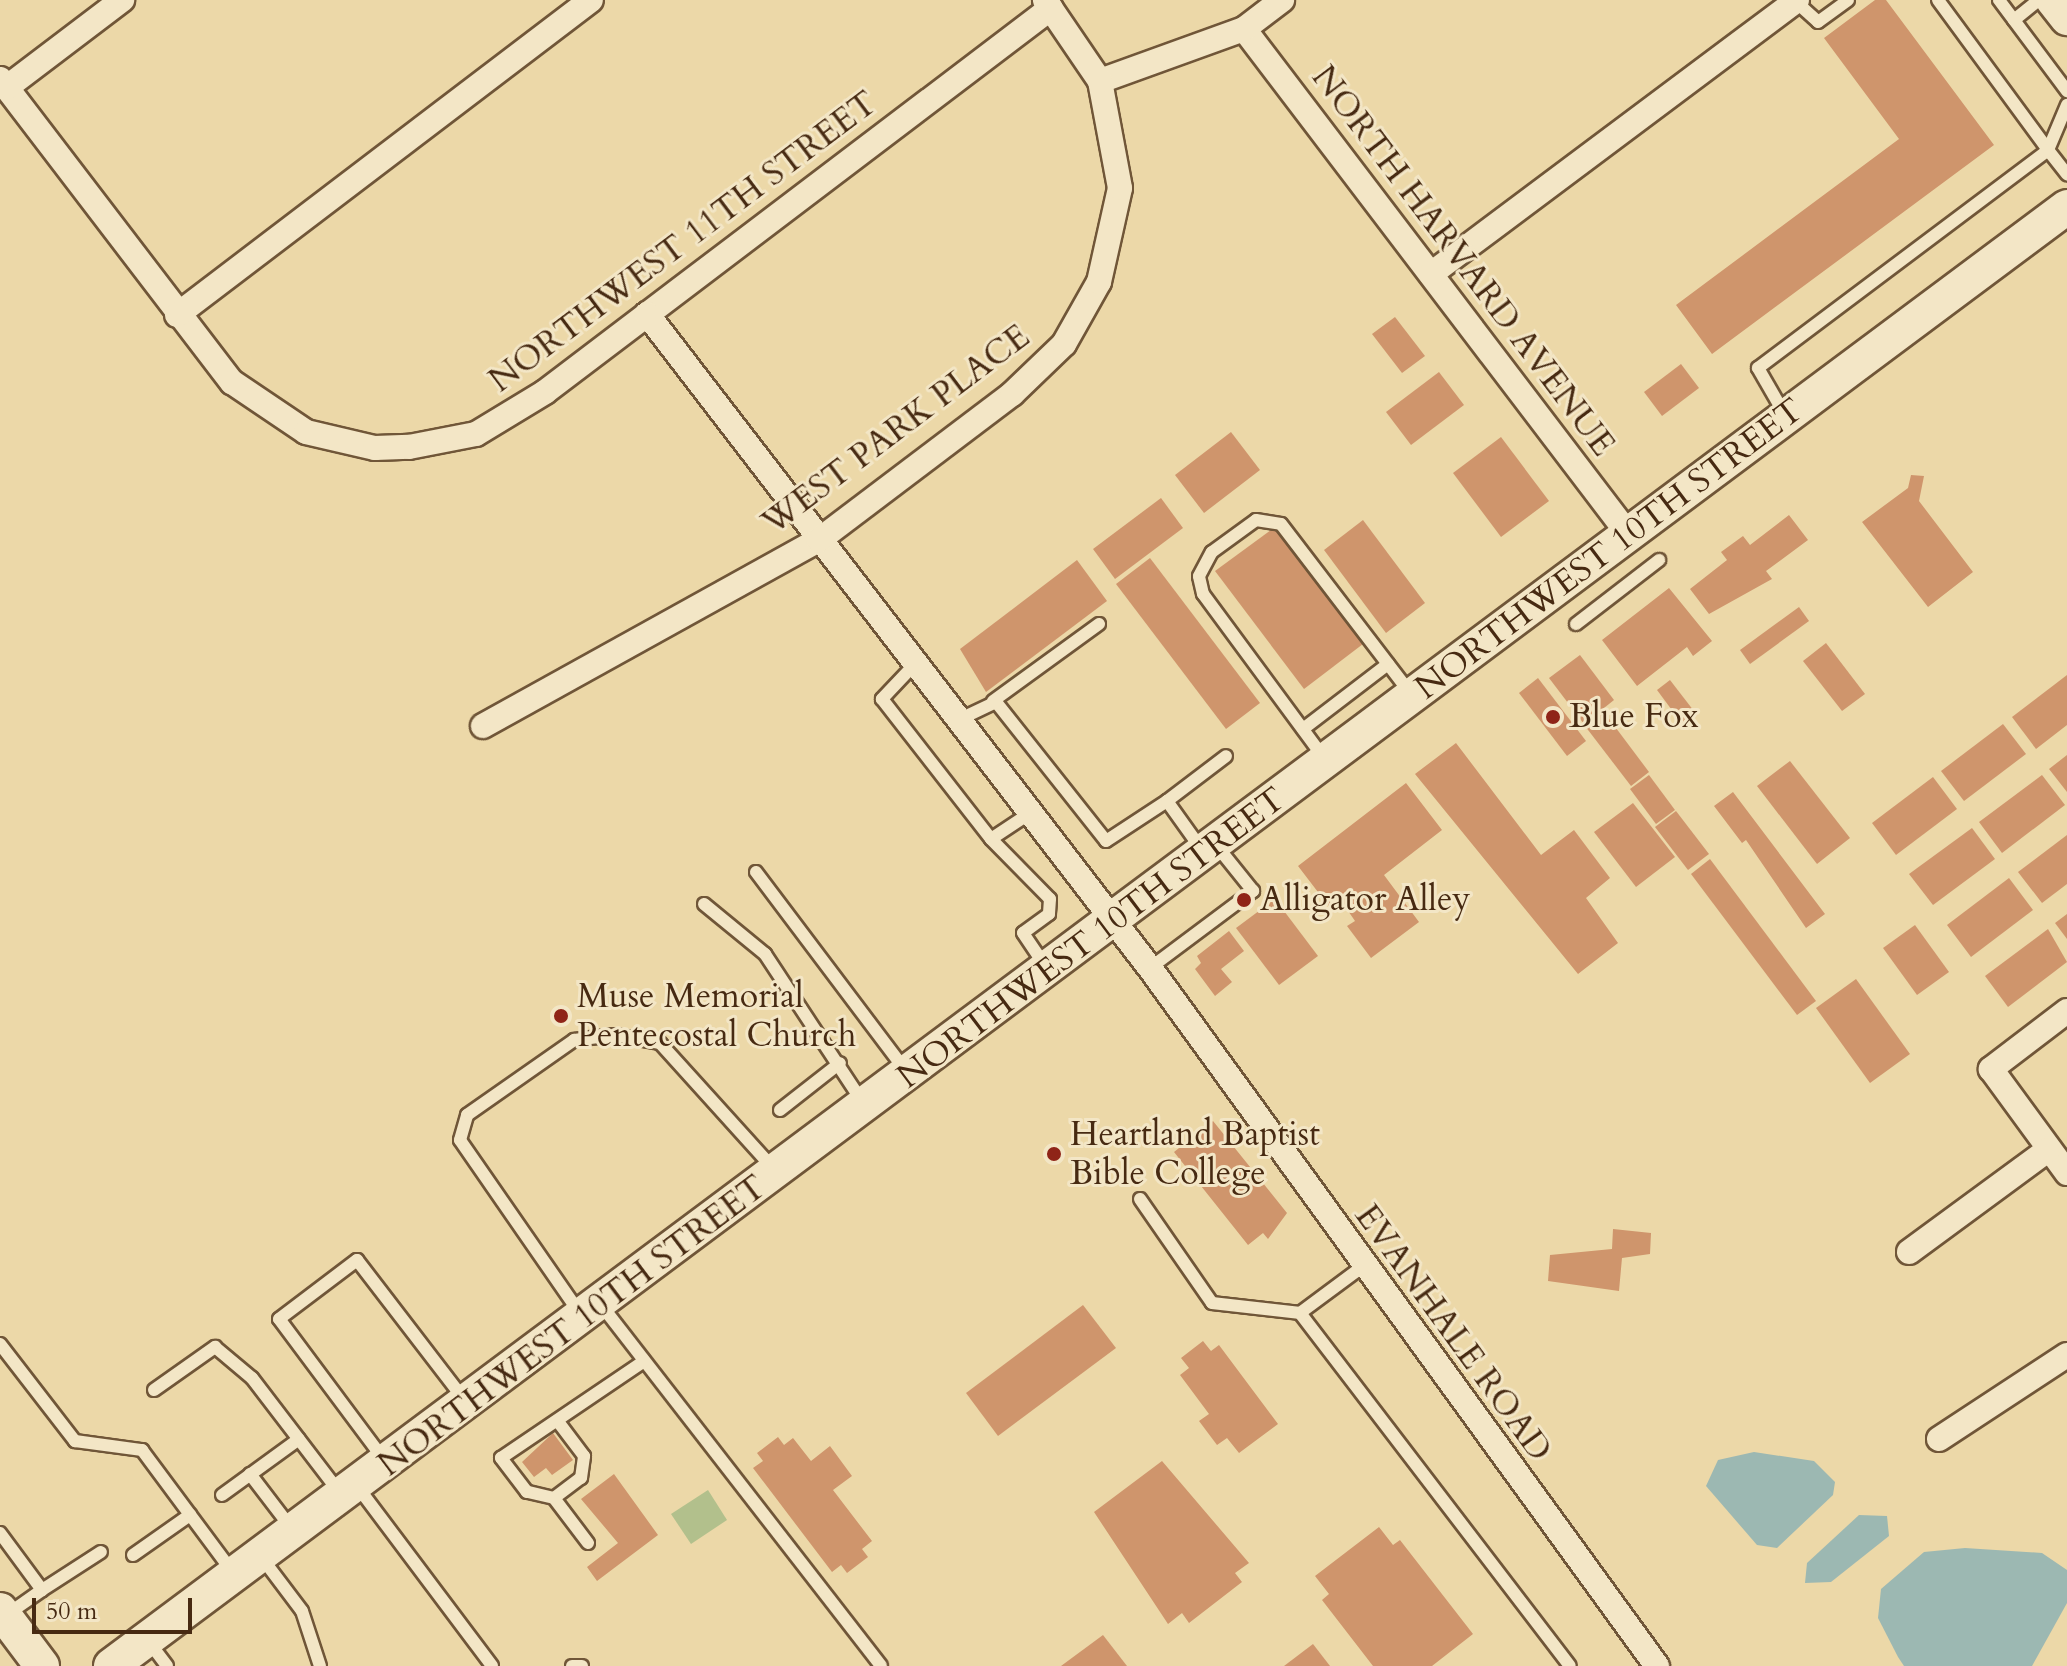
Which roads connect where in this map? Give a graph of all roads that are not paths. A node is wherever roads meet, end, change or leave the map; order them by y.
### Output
1 (122, 0) edge
2 (591, 0) edge
3 (1282, 0) edge
4 (1796, 0) edge
5 (1848, 0) edge
6 (1938, 0) edge
7 (1999, 0) edge
8 (2039, 0) edge
9 (2053, 0) edge
10 (1048, 4) edge
11 (2067, 18) edge
12 (2014, 20) junction
13 (1244, 29) junction
14 (1100, 81) junction
15 (3, 84) edge
16 (2067, 91) edge
17 (2067, 105) edge
18 (2048, 150) junction
19 (2067, 174) edge
20 (2067, 207) edge
21 (1431, 274) junction
22 (647, 314) junction
23 (177, 315) junction
24 (1786, 415) junction
25 (1629, 535) junction
26 (819, 540) junction
27 (1659, 560) dead end
28 (1099, 624) dead end
29 (1576, 624) dead end
30 (1388, 664) junction
31 (914, 665) junction
32 (1412, 696) junction
33 (993, 701) junction
34 (956, 721) junction
35 (483, 726) dead end
36 (1303, 729) junction
37 (1226, 756) dead end
38 (1326, 761) junction
39 (1167, 801) junction
40 (1027, 815) junction
41 (991, 839) junction
42 (1210, 848) junction
43 (756, 872) dead end
44 (704, 904) dead end
45 (1112, 922) junction
46 (1150, 968) junction
47 (1048, 970) junction
48 (2067, 1011) edge
49 (840, 1063) junction
50 (909, 1074) junction
51 (866, 1107) junction
52 (780, 1110) dead end
53 (2048, 1150) junction
54 (2067, 1173) edge
55 (777, 1174) junction
56 (1140, 1199) dead end
57 (1909, 1252) dead end
58 (1362, 1267) junction
59 (593, 1312) junction
60 (1300, 1313) junction
61 (0, 1344) edge
62 (2067, 1355) edge
63 (644, 1361) junction
64 (154, 1390) dead end
65 (468, 1405) junction
66 (560, 1424) junction
67 (299, 1439) junction
68 (1939, 1439) dead end
69 (387, 1464) junction
70 (250, 1474) junction
71 (350, 1491) junction
72 (222, 1495) dead end
73 (554, 1498) junction
74 (190, 1515) junction
75 (294, 1531) junction
76 (0, 1533) edge
77 (588, 1543) dead end
78 (101, 1552) dead end
79 (133, 1555) dead end
80 (247, 1565) junction
81 (42, 1590) junction
82 (2, 1613) edge
83 (147, 1639) junction
84 (42, 1666) edge
85 (111, 1666) edge
86 (167, 1666) edge
87 (320, 1666) edge
88 (492, 1666) edge
89 (572, 1666) edge
90 (582, 1666) edge
91 (881, 1666) edge
92 (1570, 1666) edge
93 (1657, 1666) edge

1 - 15 street
2 - 23 street
3 - 13 street
4 - 5 lane
4 - 21 street
6 - 18 lane
7 - 12 lane
8 - 12 lane
9 - 11 main road
10 - 14 street
10 - 22 street, NORTHWEST 11TH STREET
12 - 16 lane
13 - 14 street
13 - 21 street, NORTH HARVARD AVENUE
14 - 26 street, WEST PARK PLACE
15 - 23 street, NORTHWEST 11TH STREET
17 - 18 lane
18 - 19 lane
18 - 24 lane
20 - 24 main road, NORTHWEST 10TH STREET
21 - 25 street, NORTH HARVARD AVENUE
22 - 23 street, NORTHWEST 11TH STREET
22 - 26 street, EVANHALE ROAD
24 - 25 main road, NORTHWEST 10TH STREET
25 - 32 main road, NORTHWEST 10TH STREET
26 - 31 street, EVANHALE ROAD
26 - 35 street, WEST PARK PLACE
27 - 29 lane
28 - 33 lane
30 - 32 lane
30 - 36 lane
30 - 36 lane
31 - 34 street, EVANHALE ROAD
31 - 41 lane
32 - 38 main road, NORTHWEST 10TH STREET
33 - 34 lane
33 - 39 lane
34 - 40 street, EVANHALE ROAD
36 - 38 lane
37 - 39 lane
38 - 42 main road, NORTHWEST 10TH STREET
39 - 42 lane
40 - 41 lane
40 - 45 street, EVANHALE ROAD
41 - 47 lane
42 - 45 main road, NORTHWEST 10TH STREET
42 - 46 lane
43 - 50 lane
44 - 49 lane
45 - 46 street, EVANHALE ROAD
45 - 47 main road, NORTHWEST 10TH STREET
46 - 58 street, EVANHALE ROAD
47 - 50 main road, NORTHWEST 10TH STREET
48 - 53 street
49 - 51 lane
49 - 52 lane
50 - 51 main road, NORTHWEST 10TH STREET
51 - 55 main road, NORTHWEST 10TH STREET
53 - 54 street
53 - 57 street
55 - 59 main road, NORTHWEST 10TH STREET
55 - 59 lane
56 - 60 lane
58 - 60 lane
58 - 93 street, EVANHALE ROAD
59 - 63 lane
59 - 65 main road, NORTHWEST 10TH STREET
60 - 92 lane
61 - 74 lane
62 - 68 street
63 - 66 lane
63 - 91 lane
64 - 67 lane
65 - 69 main road, NORTHWEST 10TH STREET
65 - 69 lane
66 - 73 lane
66 - 73 lane
67 - 70 lane
67 - 71 lane
69 - 71 main road, NORTHWEST 10TH STREET
70 - 72 lane
70 - 75 lane
71 - 75 main road, NORTHWEST 10TH STREET
71 - 88 lane
73 - 77 lane
74 - 79 lane
74 - 80 lane
75 - 80 main road, NORTHWEST 10TH STREET
76 - 81 lane
78 - 81 lane
80 - 83 main road, NORTHWEST 10TH STREET
80 - 87 lane
81 - 82 lane
82 - 84 main road
83 - 85 main road, NORTHWEST 10TH STREET
83 - 86 lane
89 - 90 lane

